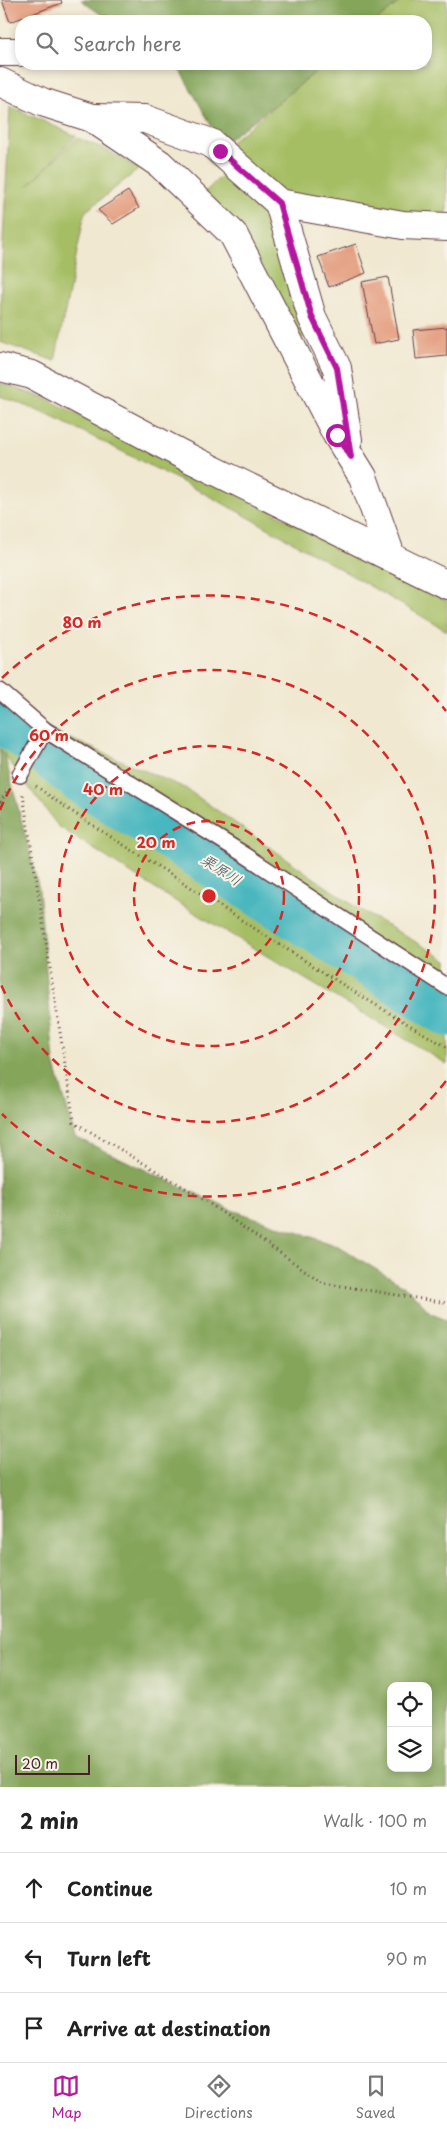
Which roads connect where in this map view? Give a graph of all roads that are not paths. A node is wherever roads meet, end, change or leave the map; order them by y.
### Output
1 (0, 52) edge
2 (15, 52) edge
3 (0, 82) edge
4 (92, 118) junction
5 (279, 203) junction
6 (447, 228) edge
7 (0, 367) edge
8 (351, 457) junction
9 (391, 556) junction
10 (447, 585) edge
11 (0, 691) edge
12 (43, 734) junction
13 (23, 770) road end
14 (447, 987) edge

1 - 2 street
3 - 4 street
4 - 5 street
4 - 8 street
5 - 6 street
5 - 8 street
7 - 9 street
8 - 9 street
9 - 10 street
11 - 12 lane
12 - 13 lane
12 - 14 lane

